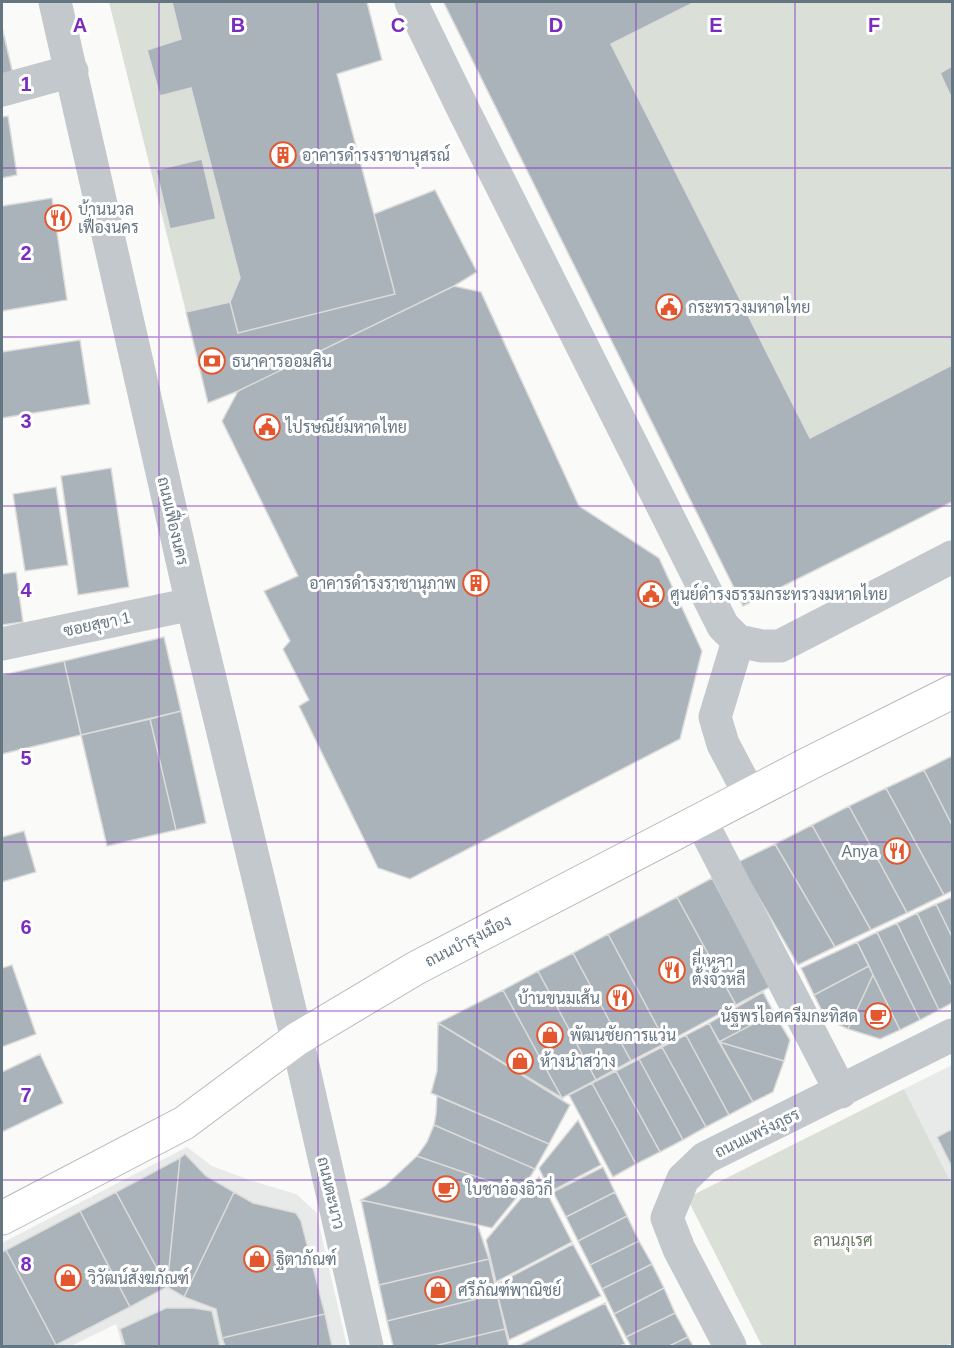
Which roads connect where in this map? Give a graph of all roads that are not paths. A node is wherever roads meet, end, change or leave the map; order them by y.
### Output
1 (56, 2) edge
2 (411, 2) edge
3 (72, 71) junction
4 (2, 90) edge
5 (952, 557) edge
6 (192, 604) junction
7 (738, 641) junction
8 (2, 644) edge
9 (952, 692) edge
10 (750, 795) junction
11 (700, 821) junction
12 (952, 1035) edge
13 (297, 1038) junction
14 (841, 1092) junction
15 (2, 1218) edge
16 (367, 1347) edge
17 (730, 1347) edge

1 - 3 street, ถนนเฟื่องนคร
2 - 7 street
3 - 4 street
3 - 6 street, ถนนเฟื่องนคร
5 - 7 street
6 - 8 street, ซอยสุขา 1
6 - 13 street, ถนนเฟื่องนคร
7 - 10 street
9 - 10 main road, ถนนบำรุงเมือง
10 - 11 main road, ถนนบำรุงเมือง
11 - 13 main road, ถนนบำรุงเมือง
11 - 14 street
12 - 14 street, ถนนแพร่งภูธร
13 - 15 main road, ถนนบำรุงเมือง
13 - 16 street, ถนนตะนาว
14 - 17 street, ถนนแพร่งภูธร

